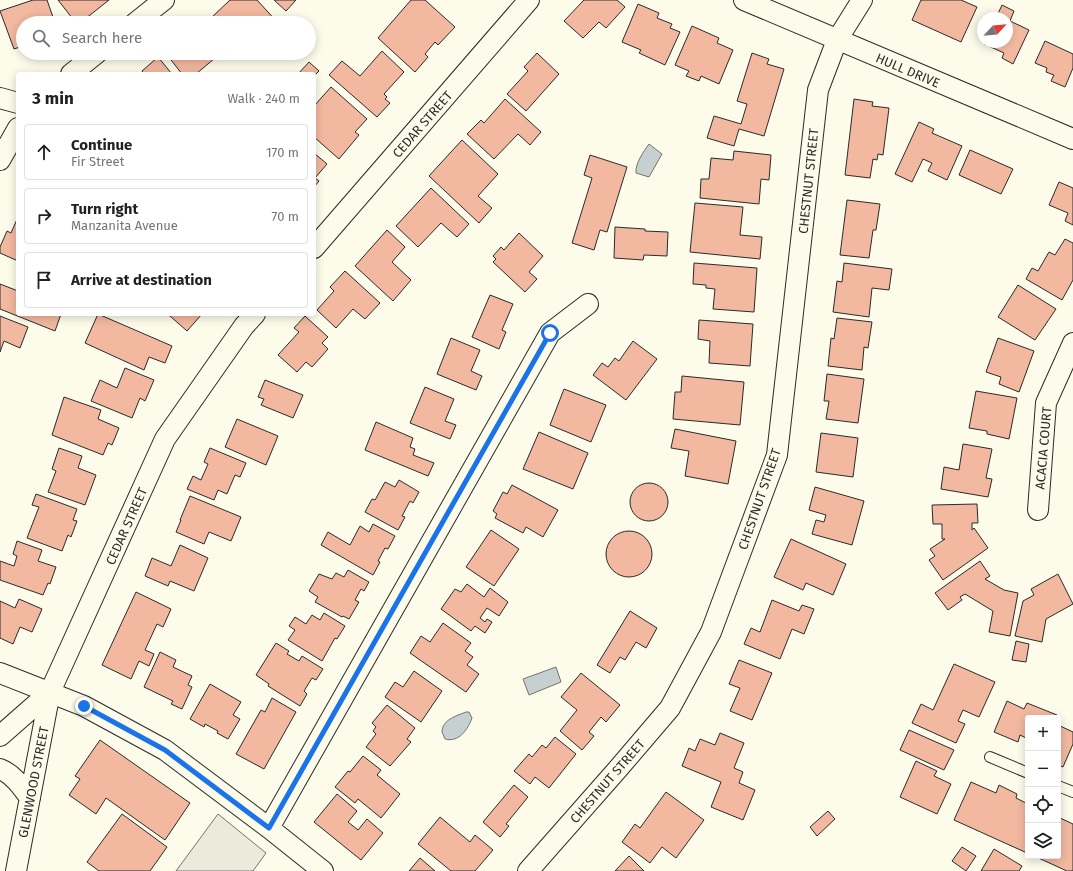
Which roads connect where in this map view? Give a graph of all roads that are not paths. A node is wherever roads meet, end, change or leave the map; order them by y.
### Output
1 (164, 0) edge
2 (529, 0) edge
3 (744, 0) edge
4 (862, 0) edge
5 (144, 16) edge
6 (837, 40) junction
7 (88, 60) edge
8 (73, 72) edge
9 (0, 98) edge
10 (16, 102) edge
11 (16, 132) edge
12 (1073, 139) edge
13 (0, 160) edge
14 (316, 246) edge
15 (588, 304) dead end
16 (253, 316) edge
17 (1073, 343) edge
18 (1038, 510) dead end
19 (0, 673) edge
20 (50, 692) junction
21 (0, 736) edge
22 (990, 757) dead end
23 (0, 769) edge
24 (1025, 772) edge
25 (1060, 787) edge
26 (1073, 792) edge
27 (30, 798) junction
28 (269, 828) junction
29 (16, 871) edge
30 (323, 871) edge
31 (528, 871) edge

1 - 5 street
2 - 14 street, CEDAR STREET
3 - 6 street, HULL DRIVE
4 - 6 street, CHESTNUT STREET
6 - 12 street, HULL DRIVE
6 - 31 street, CHESTNUT STREET
7 - 8 street
9 - 10 street
11 - 13 street
15 - 28 street
16 - 20 street, CEDAR STREET
17 - 18 street, ACACIA COURT
19 - 20 street
20 - 21 street, CEDAR STREET
20 - 27 street, GLENWOOD STREET
20 - 28 street
22 - 24 lane
23 - 27 street
25 - 26 lane
27 - 29 street, GLENWOOD STREET
28 - 30 street

